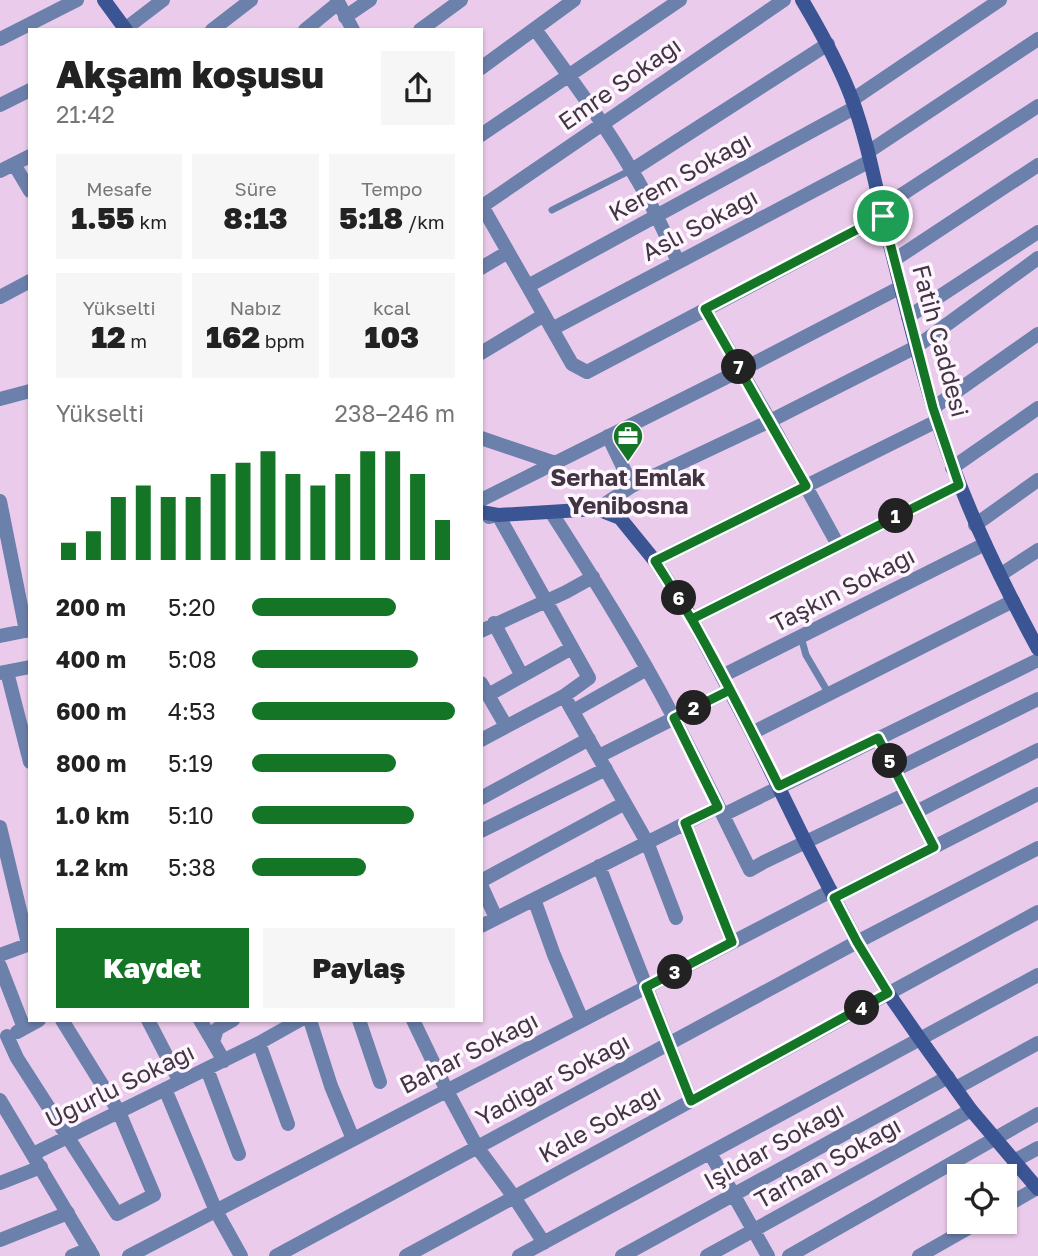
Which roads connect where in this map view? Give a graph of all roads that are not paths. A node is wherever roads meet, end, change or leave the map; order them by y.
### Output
1 (76, 0) edge
2 (104, 0) edge
3 (163, 0) edge
4 (251, 0) edge
5 (370, 0) edge
6 (574, 0) edge
7 (680, 0) edge
8 (784, 0) edge
9 (1000, 0) edge
10 (337, 1) edge
11 (457, 1) edge
12 (807, 2) edge
13 (349, 23) edge
14 (125, 28) edge
15 (127, 28) edge
16 (215, 28) edge
17 (307, 28) edge
18 (423, 28) edge
19 (535, 29) junction
20 (0, 39) edge
21 (1038, 39) edge
22 (828, 44) junction
23 (483, 67) edge
24 (569, 76) junction
25 (28, 91) edge
26 (853, 104) junction
27 (0, 105) edge
28 (1038, 106) edge
29 (602, 124) junction
30 (483, 134) edge
31 (28, 157) edge
32 (869, 157) junction
33 (14, 164) junction
34 (1038, 165) edge
35 (632, 170) junction
36 (0, 171) edge
37 (28, 188) edge
38 (483, 206) edge
39 (483, 209) edge
40 (552, 210) dead end
41 (882, 212) junction
42 (657, 215) junction
43 (1038, 232) edge
44 (508, 252) junction
45 (1038, 258) edge
46 (894, 260) junction
47 (678, 262) junction
48 (483, 267) edge
49 (28, 282) edge
50 (528, 286) junction
51 (901, 287) junction
52 (0, 297) edge
53 (705, 309) junction
54 (544, 315) junction
55 (908, 317) junction
56 (552, 329) junction
57 (1038, 334) edge
58 (916, 347) junction
59 (483, 352) edge
60 (741, 370) junction
61 (28, 392) edge
62 (0, 399) edge
63 (1038, 408) edge
64 (935, 414) junction
65 (770, 421) junction
66 (608, 436) junction
67 (483, 439) edge
68 (555, 463) junction
69 (952, 468) junction
70 (1038, 480) edge
71 (959, 485) junction
72 (632, 486) junction
73 (806, 486) junction
74 (483, 499) edge
75 (0, 500) edge
76 (597, 509) junction
77 (483, 512) edge
78 (551, 512) junction
79 (498, 515) junction
80 (483, 519) edge
81 (975, 525) junction
82 (985, 544) junction
83 (838, 545) junction
84 (1038, 550) edge
85 (655, 561) junction
86 (1000, 575) junction
87 (593, 577) junction
88 (546, 600) junction
89 (1013, 601) junction
90 (692, 619) junction
91 (488, 627) edge
92 (28, 630) edge
93 (1034, 632) edge
94 (0, 636) edge
95 (801, 637) junction
96 (572, 649) junction
97 (1038, 649) edge
98 (1038, 660) edge
99 (28, 667) edge
100 (647, 669) junction
101 (4, 672) edge
102 (522, 676) junction
103 (722, 676) junction
104 (589, 678) junction
105 (485, 689) edge
106 (730, 690) junction
107 (829, 694) junction
108 (564, 695) junction
109 (600, 696) junction
110 (1038, 699) edge
111 (573, 711) junction
112 (674, 718) junction
113 (506, 726) junction
114 (752, 733) junction
115 (589, 738) junction
116 (878, 738) junction
117 (483, 739) edge
118 (1038, 750) edge
119 (28, 755) edge
120 (602, 763) junction
121 (895, 770) junction
122 (779, 786) junction
123 (906, 794) junction
124 (1038, 794) edge
125 (483, 797) edge
126 (625, 803) junction
127 (720, 811) junction
128 (916, 812) junction
129 (685, 823) junction
130 (0, 827) edge
131 (483, 830) edge
132 (647, 842) junction
133 (806, 843) junction
134 (934, 847) junction
135 (1038, 848) edge
136 (599, 866) junction
137 (483, 882) edge
138 (483, 888) edge
139 (832, 894) junction
140 (534, 898) junction
141 (1038, 912) edge
142 (496, 918) junction
143 (676, 918) dead end
144 (483, 925) edge
145 (28, 940) edge
146 (732, 942) junction
147 (857, 942) junction
148 (28, 944) edge
149 (0, 956) edge
150 (0, 966) edge
151 (1038, 975) edge
152 (646, 987) junction
153 (888, 993) junction
154 (582, 1020) junction
155 (35, 1022) edge
156 (63, 1022) edge
157 (149, 1022) edge
158 (201, 1022) edge
159 (229, 1022) edge
160 (296, 1022) edge
161 (311, 1022) edge
162 (360, 1022) edge
163 (414, 1022) edge
164 (24, 1028) junction
165 (4, 1038) edge
166 (920, 1040) junction
167 (213, 1042) junction
168 (259, 1043) junction
169 (1038, 1043) edge
170 (668, 1044) junction
171 (224, 1060) junction
172 (207, 1069) junction
173 (180, 1082) junction
174 (380, 1082) dead end
175 (952, 1083) junction
176 (165, 1089) junction
177 (447, 1090) junction
178 (691, 1101) junction
179 (1, 1105) edge
180 (971, 1111) junction
181 (119, 1112) junction
182 (1038, 1114) edge
183 (288, 1124) dead end
184 (68, 1137) junction
185 (353, 1139) junction
186 (995, 1139) junction
187 (477, 1147) junction
188 (1038, 1148) edge
189 (710, 1153) junction
190 (240, 1154) dead end
191 (37, 1160) junction
192 (1014, 1161) junction
193 (0, 1183) edge
194 (1038, 1188) edge
195 (734, 1194) junction
196 (514, 1197) junction
197 (1017, 1200) edge
198 (216, 1211) junction
199 (68, 1213) junction
200 (754, 1230) junction
201 (958, 1234) edge
202 (0, 1241) edge
203 (544, 1242) junction
204 (91, 1253) edge
205 (72, 1256) edge
206 (128, 1256) edge
207 (241, 1256) edge
208 (276, 1256) edge
209 (406, 1256) edge
210 (519, 1256) edge
211 (622, 1256) edge
212 (707, 1256) edge
213 (768, 1256) edge
214 (789, 1256) edge
215 (919, 1256) edge

1 - 20 street
2 - 14 main road
3 - 15 street
4 - 16 street
5 - 13 street
6 - 19 street
7 - 24 street
8 - 29 street, Emre Sokağı
9 - 26 street, Kerem Sokağı
10 - 13 street
10 - 17 street
11 - 18 street
12 - 22 main road, Fatih Caddesi
19 - 23 street
19 - 24 street
21 - 32 street, Aslı Sokağı
22 - 26 main road, Fatih Caddesi
22 - 35 street
24 - 29 street
24 - 30 street
25 - 27 street
26 - 32 main road, Fatih Caddesi
26 - 42 street, Kerem Sokağı
28 - 41 street
29 - 35 street
29 - 38 street, Emre Sokağı
31 - 33 street
32 - 41 main road, Fatih Caddesi
32 - 47 street, Aslı Sokağı
33 - 36 street
33 - 37 street
34 - 46 street
35 - 40 lane
35 - 42 street
39 - 44 street
41 - 46 main road, Fatih Caddesi
41 - 53 street
42 - 47 street
42 - 50 street, Kerem Sokağı
43 - 55 street
44 - 48 street
44 - 50 street
45 - 58 street
46 - 51 main road, Fatih Caddesi
47 - 56 street, Aslı Sokağı
49 - 52 street
50 - 54 street
51 - 55 main road, Fatih Caddesi
51 - 60 street
53 - 56 street
53 - 60 street
54 - 56 street
54 - 59 street
55 - 58 main road, Fatih Caddesi
57 - 64 street
58 - 64 main road, Fatih Caddesi
58 - 65 street
60 - 65 street
60 - 66 street
61 - 62 street
63 - 69 street
64 - 69 main road, Fatih Caddesi
64 - 73 street
65 - 72 street
65 - 73 street
66 - 68 street
66 - 72 street
67 - 68 street
68 - 74 street
69 - 71 main road, Fatih Caddesi
70 - 81 street
71 - 81 main road, Fatih Caddesi
71 - 83 street
72 - 76 street
73 - 83 street
73 - 85 street
75 - 92 street
76 - 78 main road
76 - 85 main road
77 - 79 main road
78 - 79 main road
78 - 87 street
79 - 80 street
79 - 88 street
81 - 82 main road, Fatih Caddesi
82 - 86 main road, Fatih Caddesi
82 - 95 street, Taşkın Sokağı
83 - 90 street
84 - 86 street
85 - 90 main road
86 - 89 main road, Fatih Caddesi
87 - 88 street
87 - 100 street
88 - 91 street
88 - 96 street
89 - 93 main road, Fatih Caddesi
89 - 107 street
90 - 103 main road
91 - 102 street
92 - 94 street
93 - 97 main road, Fatih Caddesi
95 - 103 street, Taşkın Sokağı
95 - 107 lane
96 - 102 street
96 - 104 street
98 - 116 street
99 - 101 street
100 - 109 street
100 - 112 street
101 - 119 street
102 - 105 street
103 - 106 main road
104 - 108 street
104 - 109 street
105 - 113 street
106 - 112 street
106 - 114 main road
107 - 114 street
108 - 111 street
108 - 113 street
109 - 111 street
110 - 121 street
111 - 115 street
112 - 120 street
112 - 127 street
113 - 117 street
114 - 122 main road
115 - 120 street
115 - 125 street
116 - 121 street
116 - 122 street
118 - 128 street
120 - 126 street
120 - 131 street
121 - 123 street
122 - 127 street
122 - 133 main road
123 - 128 street
123 - 133 street
124 - 134 street, Bahar Sokağı
126 - 132 street
126 - 137 street
127 - 129 street
127 - 133 street
128 - 134 street
129 - 132 street
129 - 146 street
130 - 145 street
132 - 136 street
132 - 143 street
133 - 139 main road
134 - 139 street, Bahar Sokağı
135 - 147 street, Yadigar Sokağı
136 - 140 street
136 - 152 street
138 - 142 street
139 - 146 street, Bahar Sokağı
139 - 147 main road
140 - 142 street
140 - 154 street
141 - 153 street, Kale Sokağı
142 - 144 street
146 - 152 street, Bahar Sokağı
147 - 153 main road
147 - 170 street, Yadigar Sokağı
148 - 149 street
150 - 164 street
151 - 166 street
152 - 154 street, Bahar Sokağı
152 - 170 street
153 - 166 main road
153 - 178 street, Kale Sokağı
154 - 177 street, Bahar Sokağı
155 - 164 street
156 - 181 street
157 - 173 street
158 - 167 street
159 - 167 street
160 - 168 street, Uğurlu Sokağı
161 - 185 street
162 - 174 street
163 - 177 street
164 - 165 street
165 - 184 street
166 - 175 main road
166 - 189 street
167 - 171 street
168 - 171 street, Uğurlu Sokağı
168 - 183 street
169 - 175 street, Işıldar Sokağı
170 - 178 street
170 - 187 street, Yadigar Sokağı
171 - 172 street, Uğurlu Sokağı
172 - 173 street, Uğurlu Sokağı
172 - 190 street
173 - 176 street, Uğurlu Sokağı
175 - 180 main road
175 - 195 street, Işıldar Sokağı
176 - 181 street, Uğurlu Sokağı
176 - 198 street
177 - 185 street, Bahar Sokağı
177 - 187 street
178 - 196 street, Kale Sokağı
179 - 191 street
180 - 186 main road
180 - 200 street, Tarhan Sokağı
181 - 184 street, Uğurlu Sokağı
181 - 184 street
182 - 186 street
184 - 191 street, Uğurlu Sokağı
185 - 198 street, Bahar Sokağı
186 - 192 main road
186 - 214 street
187 - 196 street
187 - 208 street, Yadigar Sokağı
188 - 192 street
189 - 195 street
189 - 203 street
191 - 193 street, Uğurlu Sokağı
191 - 199 street
192 - 194 main road
194 - 197 street
195 - 200 street
195 - 211 street, Işıldar Sokağı
196 - 203 street
196 - 209 street, Kale Sokağı
198 - 206 street, Bahar Sokağı
198 - 207 street
199 - 202 street
199 - 204 street
200 - 212 street, Tarhan Sokağı
200 - 213 street
201 - 215 street
203 - 210 street
204 - 205 street

